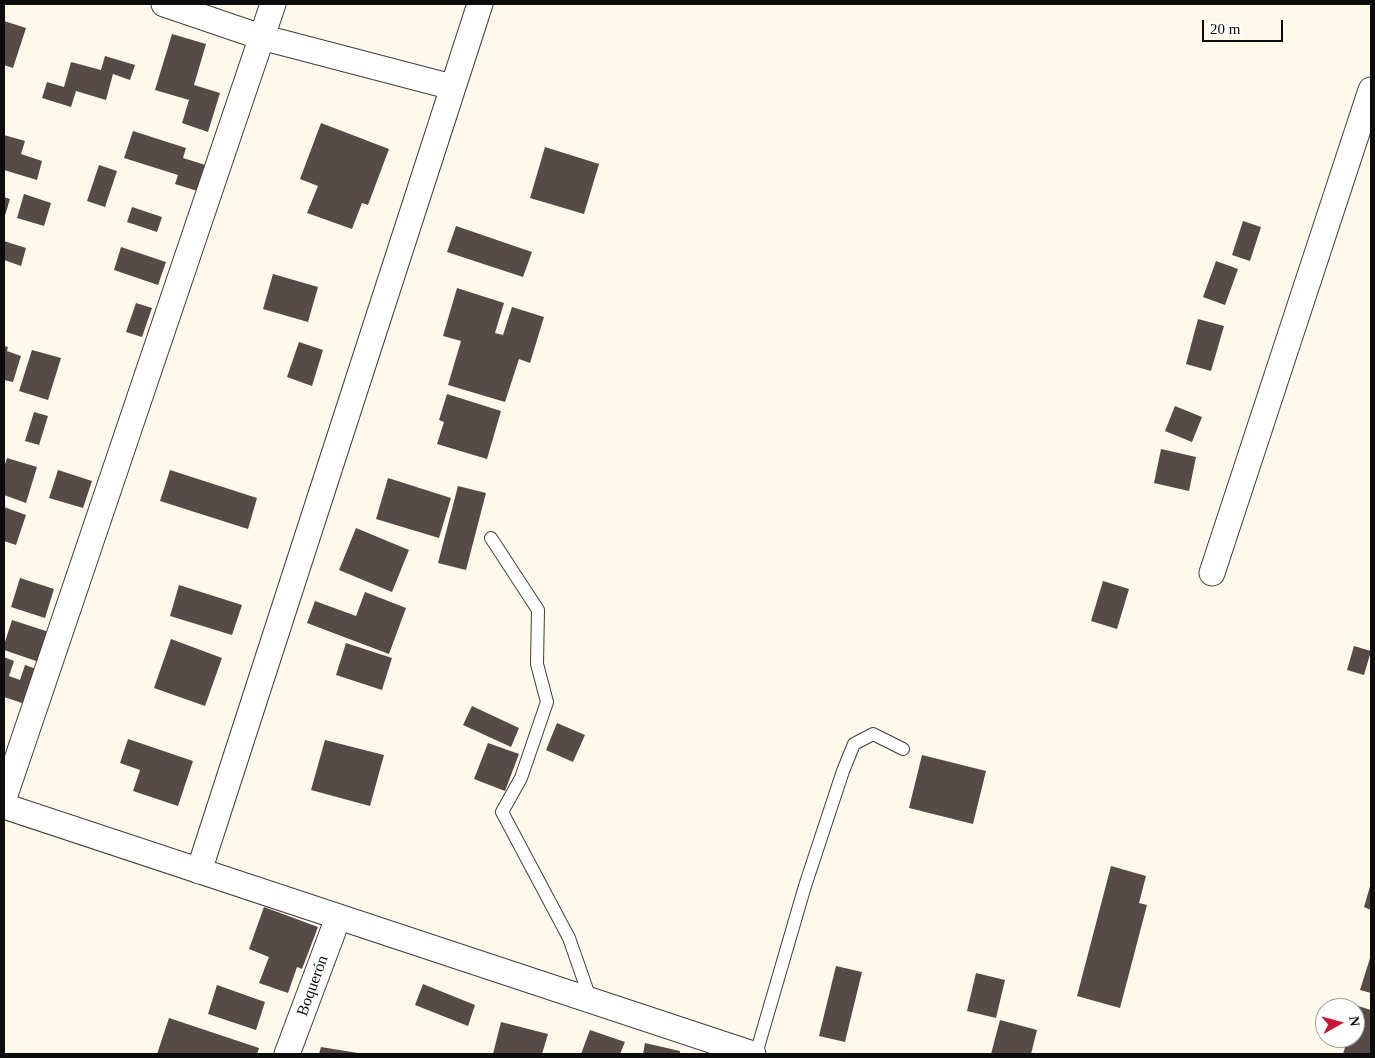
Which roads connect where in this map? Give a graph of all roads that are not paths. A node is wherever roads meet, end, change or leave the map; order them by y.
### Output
1 (164, 4) edge
2 (272, 4) edge
3 (480, 4) edge
4 (261, 37) junction
5 (452, 87) junction
6 (1371, 90) edge
7 (491, 538) dead end
8 (1212, 573) dead end
9 (903, 749) dead end
10 (4, 798) edge
11 (4, 806) edge
12 (199, 871) junction
13 (338, 918) junction
14 (591, 1001) junction
15 (287, 1054) edge
16 (754, 1054) edge

1 - 4 street
2 - 4 street
3 - 5 street
4 - 5 street
4 - 10 street
5 - 12 street
6 - 8 street
7 - 14 lane
9 - 16 lane
11 - 12 street
12 - 13 street
13 - 14 street
13 - 15 street, Boquerón
14 - 16 street

